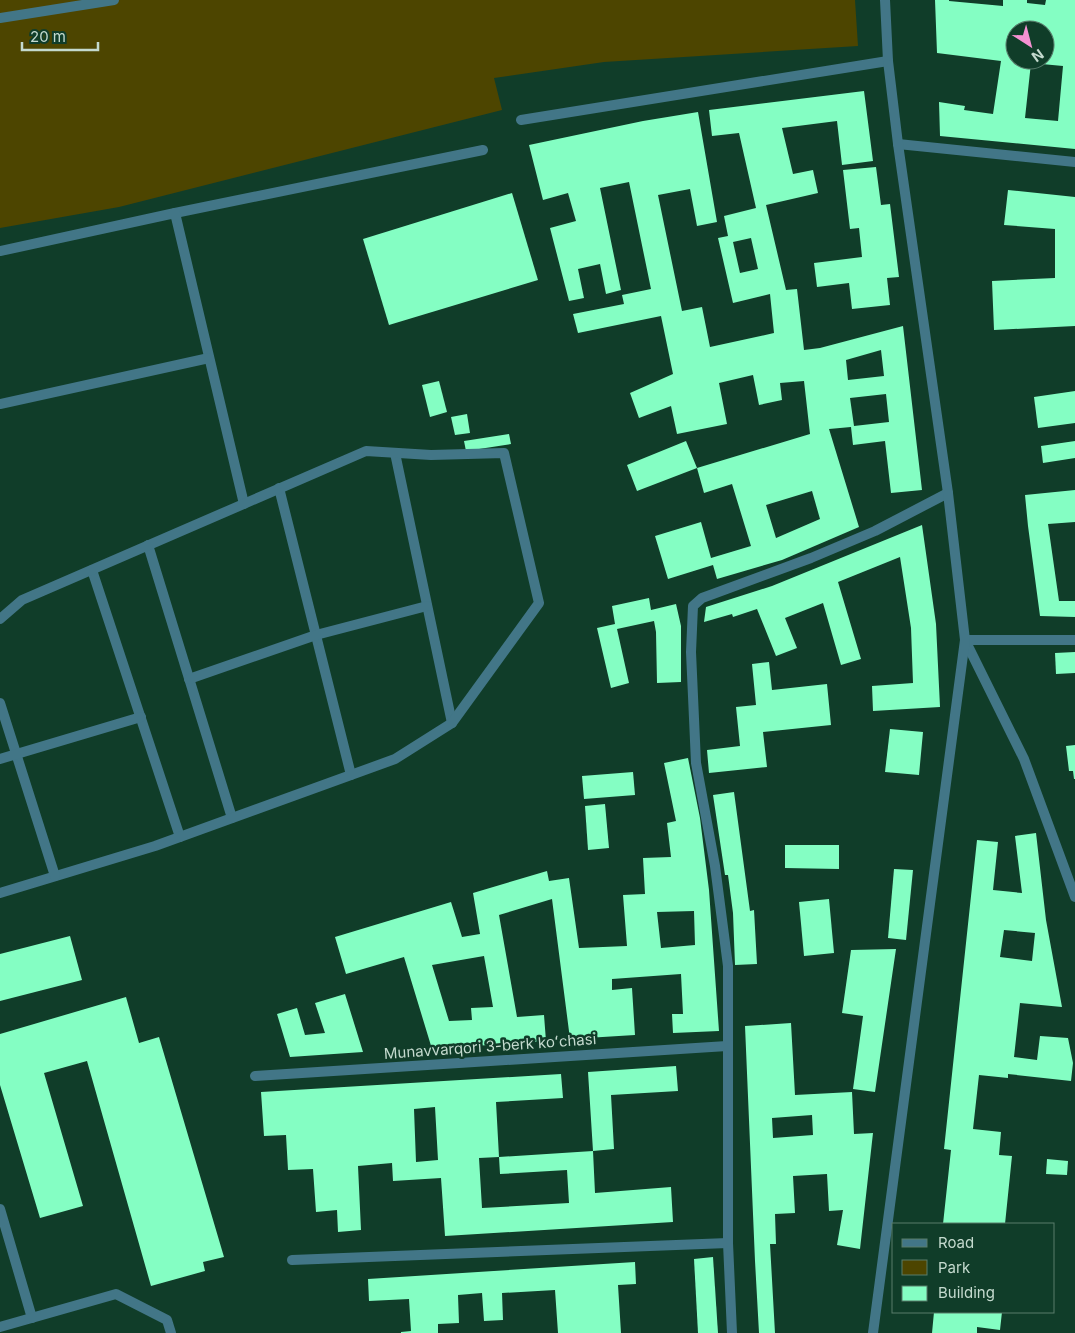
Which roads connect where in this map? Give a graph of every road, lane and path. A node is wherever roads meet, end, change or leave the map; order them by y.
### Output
1 (114, 0) edge
2 (885, 0) edge
3 (0, 18) edge
4 (888, 61) junction
5 (521, 120) dead end
6 (898, 144) junction
7 (483, 150) dead end
8 (1075, 162) edge
9 (175, 213) junction
10 (0, 251) edge
11 (209, 358) junction
12 (0, 404) edge
13 (395, 453) junction
14 (280, 488) junction
15 (948, 493) junction
16 (244, 504) junction
17 (148, 545) junction
18 (92, 570) junction
19 (427, 606) junction
20 (0, 619) edge
21 (316, 636) junction
22 (965, 640) junction
23 (1075, 640) edge
24 (190, 679) junction
25 (0, 702) edge
26 (141, 717) junction
27 (452, 723) junction
28 (16, 754) junction
29 (0, 759) edge
30 (351, 775) junction
31 (232, 818) junction
32 (180, 837) junction
33 (56, 876) junction
34 (0, 893) edge
35 (1075, 897) edge
36 (727, 1046) junction
37 (255, 1076) dead end
38 (0, 1209) edge
39 (728, 1242) junction
40 (292, 1260) dead end
41 (32, 1318) junction
42 (0, 1327) edge
43 (171, 1333) edge
44 (732, 1333) edge
45 (873, 1333) edge

1 - 3 street
2 - 4 street
4 - 5 street
4 - 6 street
6 - 8 street
6 - 15 street
7 - 9 street
9 - 10 street
9 - 11 street
11 - 12 street
11 - 16 street
13 - 14 street
13 - 19 street
13 - 27 street
14 - 16 street
14 - 21 street
15 - 22 street
15 - 36 street
16 - 17 street
17 - 18 street
17 - 24 street
18 - 20 street
18 - 26 street
19 - 21 street
19 - 27 street
21 - 24 street
21 - 30 street
22 - 23 street
22 - 35 street
22 - 45 street
24 - 31 street
25 - 28 street
26 - 28 street
26 - 32 street
27 - 30 street
28 - 29 street
28 - 33 street
30 - 31 street
31 - 32 street
32 - 33 street
33 - 34 street
36 - 37 street, Munavvarqori 3-berk koʻchasi
36 - 39 street
38 - 41 street
39 - 40 street
39 - 44 street
41 - 42 street
41 - 43 street

